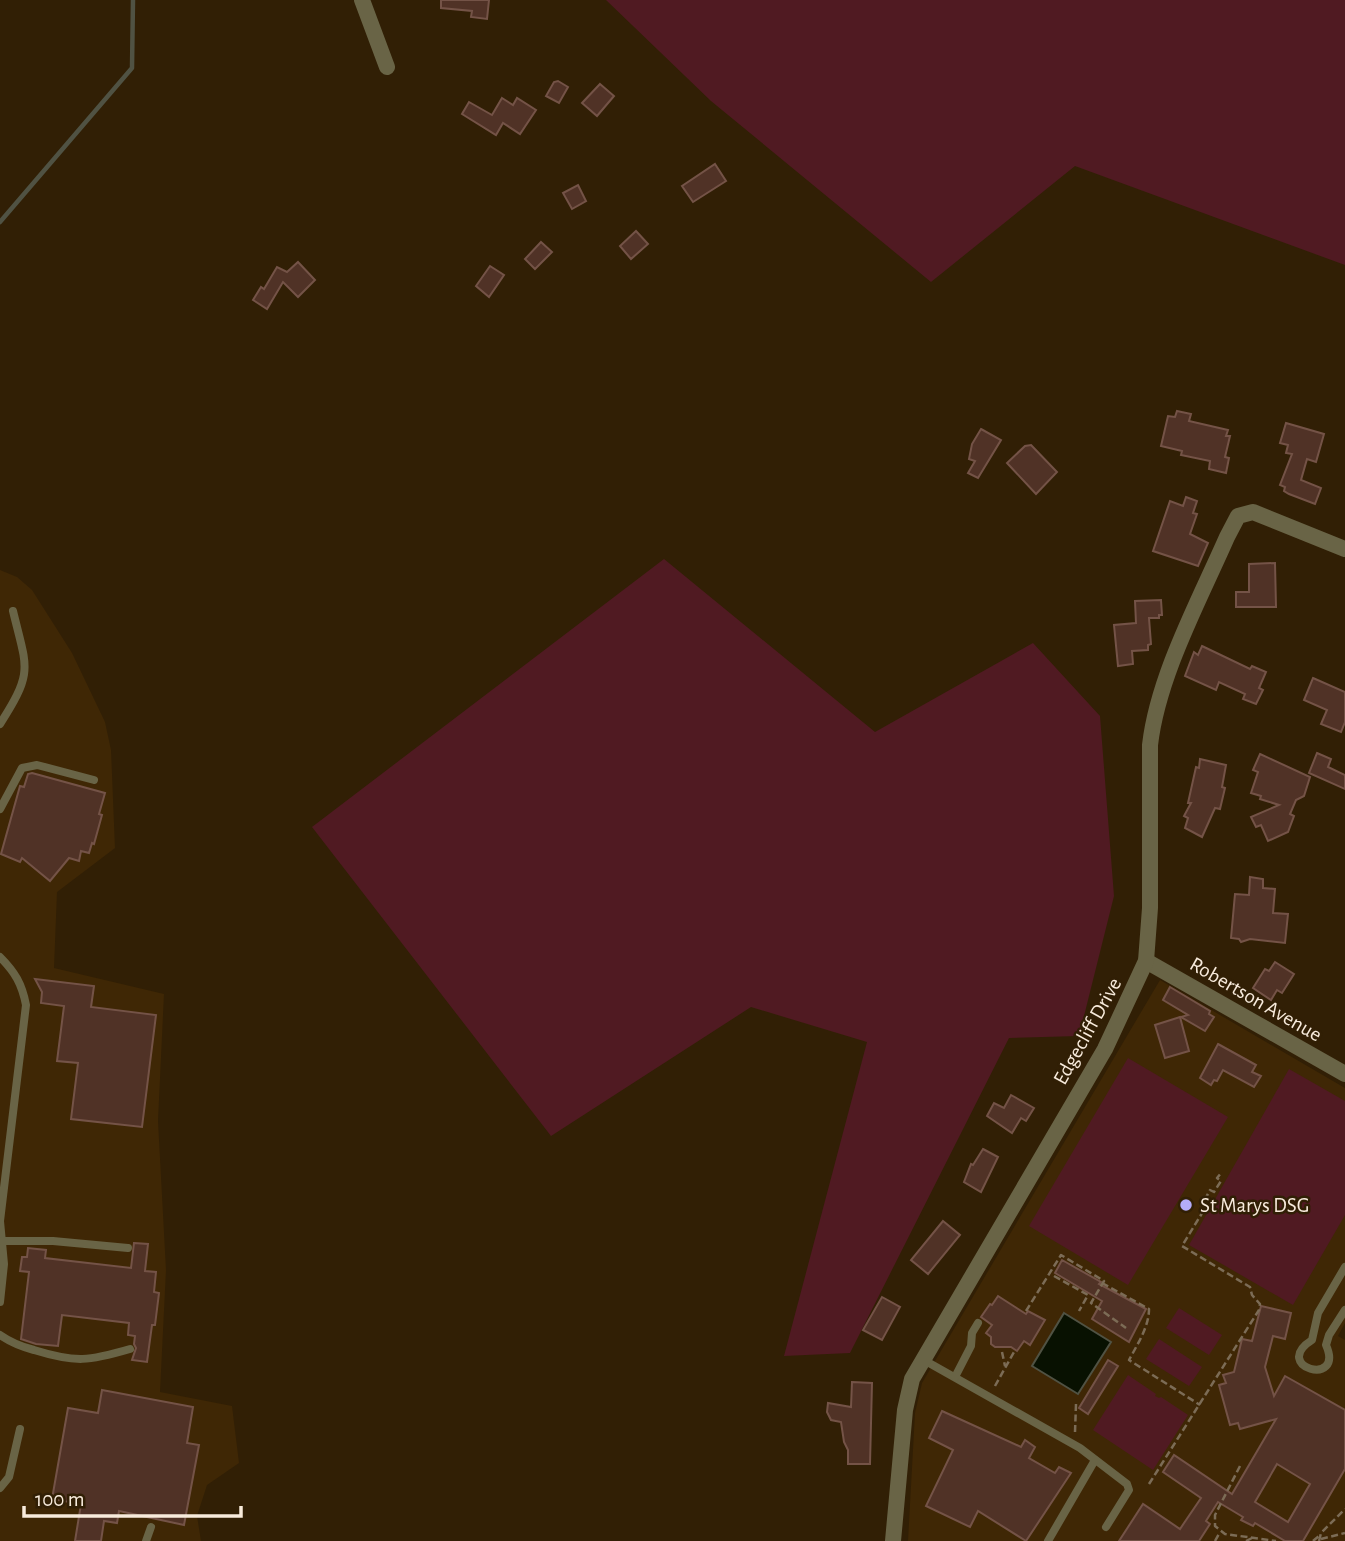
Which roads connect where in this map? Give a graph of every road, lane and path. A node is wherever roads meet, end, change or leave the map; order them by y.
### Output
1 (362, 0) edge
2 (387, 67) dead end
3 (1345, 550) edge
4 (13, 611) dead end
5 (0, 723) edge
6 (94, 780) dead end
7 (0, 809) edge
8 (0, 957) edge
9 (1146, 961) junction
10 (1345, 1074) edge
11 (1221, 1173) dead end
12 (2, 1241) junction
13 (128, 1248) dead end
14 (1345, 1267) edge
15 (1055, 1276) dead end
16 (1102, 1283) junction
17 (1088, 1295) junction
18 (1093, 1298) junction
19 (0, 1302) edge
20 (1345, 1310) edge
21 (1026, 1311) dead end
22 (1079, 1311) dead end
23 (978, 1323) dead end
24 (1126, 1328) dead end
25 (0, 1335) edge
26 (130, 1349) dead end
27 (1002, 1352) dead end
28 (1014, 1352) dead end
29 (922, 1359) junction
30 (1005, 1368) junction
31 (955, 1377) junction
32 (989, 1396) junction
33 (1076, 1404) dead end
34 (1200, 1405) junction
35 (20, 1429) dead end
36 (1074, 1436) dead end
37 (1095, 1460) junction
38 (1240, 1466) dead end
39 (1149, 1484) dead end
40 (0, 1488) edge
41 (1345, 1508) edge
42 (151, 1527) dead end
43 (1106, 1527) dead end
44 (1220, 1530) junction
45 (1321, 1533) junction
46 (1345, 1533) edge
47 (1255, 1537) junction
48 (1319, 1540) edge
49 (146, 1541) edge
50 (893, 1541) edge
51 (1048, 1541) edge
52 (1214, 1541) edge
53 (1246, 1541) edge
54 (1276, 1541) edge
55 (1313, 1541) edge

1 - 2 street
3 - 9 street, Edgecliff Drive
4 - 5 lane
6 - 7 lane
8 - 12 lane
9 - 10 street, Robertson Avenue
9 - 29 street, Edgecliff Drive
11 - 34 path
12 - 13 lane
12 - 19 lane
14 - 20 lane
15 - 17 path
16 - 18 path
16 - 21 path
16 - 34 path
17 - 18 path
17 - 22 path
18 - 24 path
23 - 31 lane
25 - 26 lane
27 - 30 path
28 - 30 path
29 - 31 lane
29 - 50 street, Edgecliff Drive
30 - 32 path
31 - 32 lane
32 - 37 lane
33 - 36 path
34 - 39 path
35 - 40 lane
37 - 43 lane
37 - 51 lane
38 - 44 path
41 - 45 path
42 - 49 lane
44 - 47 path
44 - 52 path
45 - 48 path
45 - 55 path
46 - 48 path
47 - 53 path
47 - 54 path

